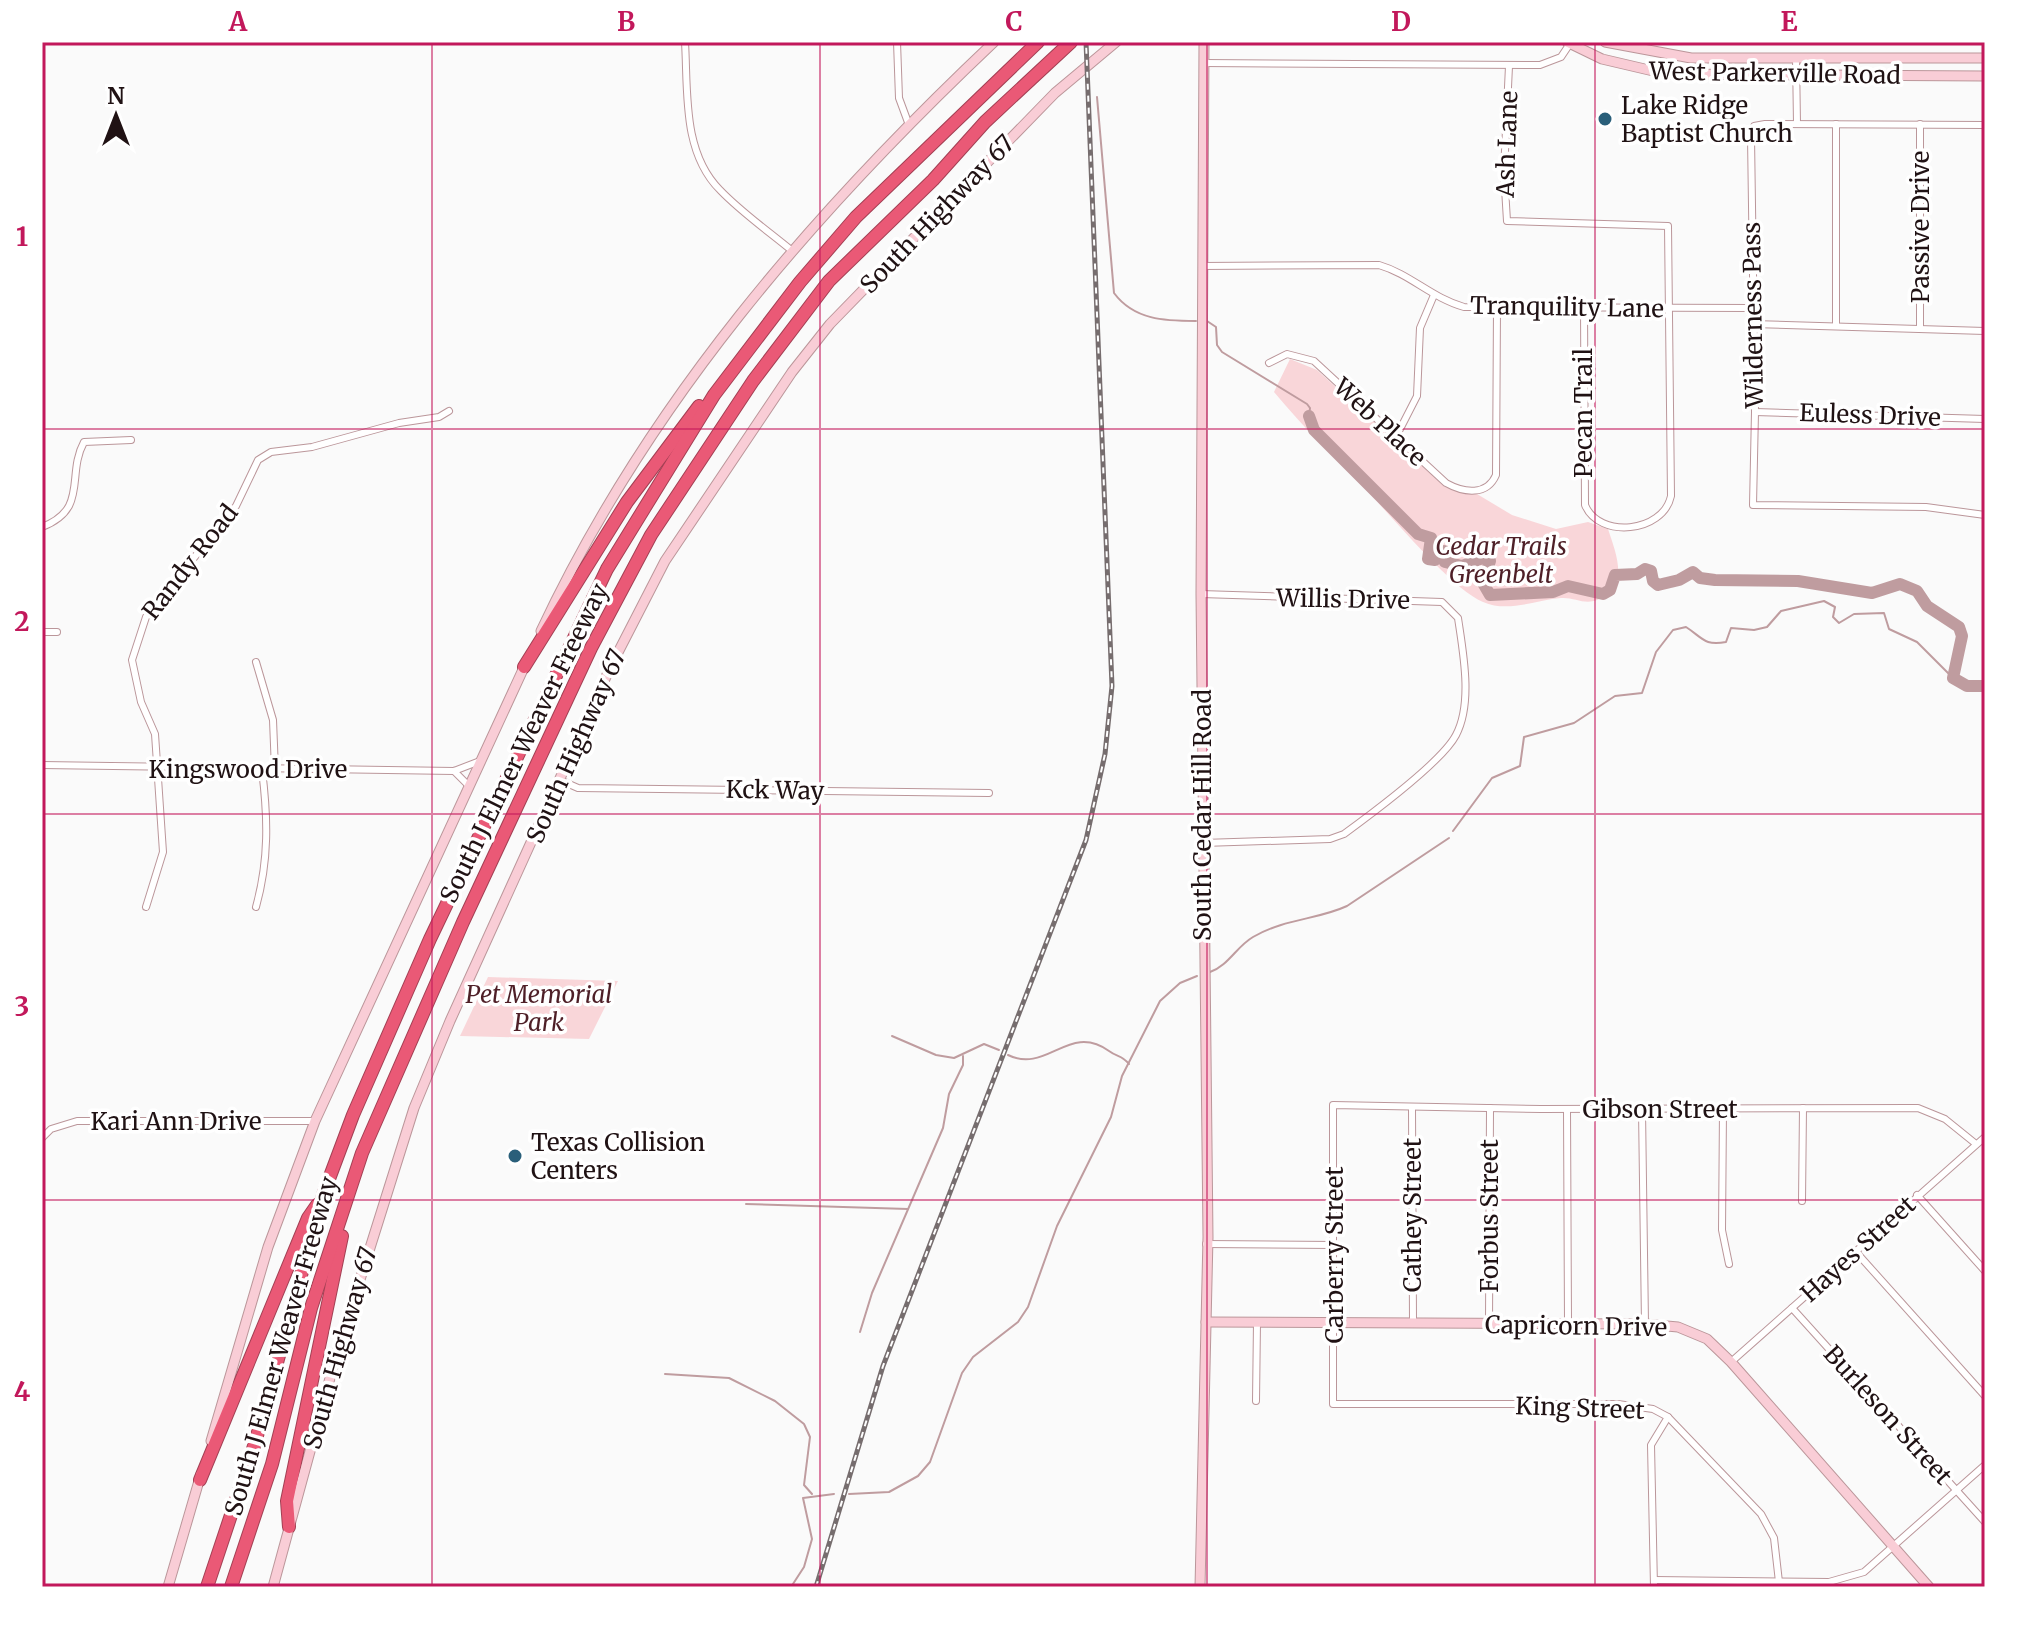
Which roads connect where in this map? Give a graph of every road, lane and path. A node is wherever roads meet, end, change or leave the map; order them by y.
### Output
1 (685, 42) edge
2 (897, 42) edge
3 (994, 42) edge
4 (1038, 42) edge
5 (1116, 42) edge
6 (1204, 42) edge
7 (1605, 42) edge
8 (1570, 43) edge
9 (1070, 44) edge
10 (1691, 58) junction
11 (1796, 58) junction
12 (1985, 58) edge
13 (1203, 63) junction
14 (1509, 66) junction
15 (1985, 74) edge
16 (1690, 75) junction
17 (1797, 75) junction
18 (1797, 124) junction
19 (1836, 124) junction
20 (1920, 124) junction
21 (909, 125) junction
22 (1985, 125) edge
23 (791, 250) junction
24 (1202, 266) junction
25 (1434, 295) junction
26 (1584, 307) junction
27 (1497, 308) junction
28 (1670, 308) junction
29 (1751, 308) junction
30 (1752, 324) junction
31 (1836, 326) junction
32 (1920, 329) junction
33 (1985, 331) edge
34 (1269, 363) dead end
35 (714, 395) junction
36 (449, 411) dead end
37 (1755, 412) junction
38 (1985, 419) edge
39 (1396, 437) junction
40 (131, 440) dead end
41 (1985, 515) edge
42 (42, 527) edge
43 (1201, 594) junction
44 (42, 632) edge
45 (57, 632) dead end
46 (256, 662) dead end
47 (524, 667) junction
48 (482, 761) junction
49 (42, 765) edge
50 (157, 769) junction
51 (262, 770) junction
52 (275, 770) junction
53 (454, 771) junction
54 (562, 781) junction
55 (469, 786) junction
56 (989, 793) dead end
57 (1203, 843) junction
58 (146, 907) dead end
59 (256, 907) dead end
60 (1333, 1105) joint
61 (1412, 1108) junction
62 (1490, 1108) junction
63 (1803, 1108) junction
64 (1567, 1110) junction
65 (1642, 1110) junction
66 (1723, 1110) junction
67 (315, 1121) junction
68 (1985, 1137) edge
69 (42, 1138) edge
70 (1976, 1144) junction
71 (353, 1176) junction
72 (323, 1195) junction
73 (1917, 1195) junction
74 (1802, 1201) dead end
75 (1206, 1244) junction
76 (1334, 1245) junction
77 (1856, 1252) junction
78 (1729, 1264) dead end
79 (1985, 1271) edge
80 (1792, 1308) junction
81 (1206, 1322) junction
82 (1257, 1322) junction
83 (1334, 1323) junction
84 (1413, 1323) junction
85 (1568, 1323) junction
86 (1489, 1324) junction
87 (1645, 1324) junction
88 (1731, 1362) junction
89 (1985, 1396) edge
90 (1256, 1401) dead end
91 (1333, 1404) joint
92 (1668, 1417) junction
93 (1985, 1465) edge
94 (200, 1480) junction
95 (1956, 1491) junction
96 (1985, 1522) edge
97 (289, 1527) junction
98 (1893, 1547) junction
99 (1779, 1582) junction
100 (209, 1583) edge
101 (233, 1583) edge
102 (171, 1584) edge
103 (1654, 1584) edge
104 (273, 1587) edge
105 (1200, 1587) edge
106 (1929, 1587) edge

1 - 23 street
2 - 21 street
3 - 21 main road
4 - 35 highway, South J Elmer Weaver Freeway
5 - 54 main road, South Highway 67
6 - 13 main road, South Cedar Hill Road
7 - 10 main road, West Parkerville Road
8 - 14 street, West Parkerville Road
8 - 16 main road, West Parkerville Road
9 - 71 highway, South J Elmer Weaver Freeway
10 - 11 main road, West Parkerville Road
10 - 16 main road
11 - 12 main road, West Parkerville Road
11 - 17 street
13 - 14 street, West Parkerville Road
13 - 24 main road, South Cedar Hill Road
14 - 28 street, Ash Lane
15 - 17 main road, West Parkerville Road
16 - 17 main road, West Parkerville Road
17 - 18 street
18 - 19 street
18 - 29 street, Wilderness Pass
19 - 20 street
19 - 31 street
20 - 22 street
20 - 32 street, Passive Drive
21 - 23 main road
23 - 47 main road
24 - 25 street, Tranquility Lane
24 - 43 main road, South Cedar Hill Road
25 - 27 street, Tranquility Lane
25 - 39 street
26 - 27 street, Tranquility Lane
26 - 28 street, Tranquility Lane
26 - 28 street, Pecan Trail
27 - 39 street, Web Place
28 - 29 street, Tranquility Lane
29 - 30 street, Wilderness Pass
30 - 31 street
30 - 37 street, Wilderness Pass
31 - 32 street
32 - 33 street
34 - 39 street, Web Place
35 - 47 highway
35 - 72 highway, South J Elmer Weaver Freeway
36 - 50 street, Randy Road
37 - 38 street, Euless Drive
37 - 41 street, Wilderness Pass
40 - 42 street
43 - 57 main road, South Cedar Hill Road
43 - 57 street, Willis Drive
44 - 45 street
46 - 52 street
47 - 48 main road
48 - 53 street, Kingswood Drive
48 - 55 main road
49 - 50 street, Kingswood Drive
50 - 51 street, Kingswood Drive
50 - 58 street, Randy Road
51 - 52 street, Kingswood Drive
51 - 59 street
52 - 53 street, Kingswood Drive
53 - 55 street
54 - 56 street, Kck Way
54 - 97 main road, South Highway 67
55 - 67 main road
57 - 75 main road, South Cedar Hill Road
60 - 61 street, Gibson Street
60 - 76 street, Carberry Street
61 - 62 street, Gibson Street
61 - 84 street, Cathey Street
62 - 64 street, Gibson Street
62 - 86 street, Forbus Street
63 - 66 street, Gibson Street
63 - 70 street, Gibson Street
63 - 74 street
64 - 65 street, Gibson Street
64 - 85 street
65 - 66 street, Gibson Street
65 - 87 street
66 - 78 street
67 - 69 street, Kari Ann Drive
67 - 94 main road
68 - 70 street, Hayes Street
70 - 73 street, Hayes Street
71 - 97 highway
71 - 101 highway, South J Elmer Weaver Freeway
72 - 94 highway
72 - 100 highway, South J Elmer Weaver Freeway
73 - 77 street, Hayes Street
73 - 79 street
75 - 76 street
75 - 81 main road, South Cedar Hill Road
76 - 83 street, Carberry Street
77 - 80 street, Hayes Street
77 - 89 street
80 - 88 street, Hayes Street
80 - 95 street, Burleson Street
81 - 82 main road, Capricorn Drive
81 - 105 main road, South Cedar Hill Road
82 - 83 main road, Capricorn Drive
82 - 90 street
83 - 84 main road, Capricorn Drive
83 - 91 street, Carberry Street
84 - 86 main road, Capricorn Drive
85 - 86 main road, Capricorn Drive
85 - 87 main road, Capricorn Drive
87 - 88 main road, Capricorn Drive
88 - 98 main road, Capricorn Drive
91 - 92 street, King Street
92 - 99 street, King Street
92 - 103 street
93 - 95 street
94 - 102 main road
95 - 96 street, Burleson Street
95 - 98 street
97 - 104 main road, South Highway 67
98 - 99 street
98 - 106 main road, Capricorn Drive
99 - 103 street

